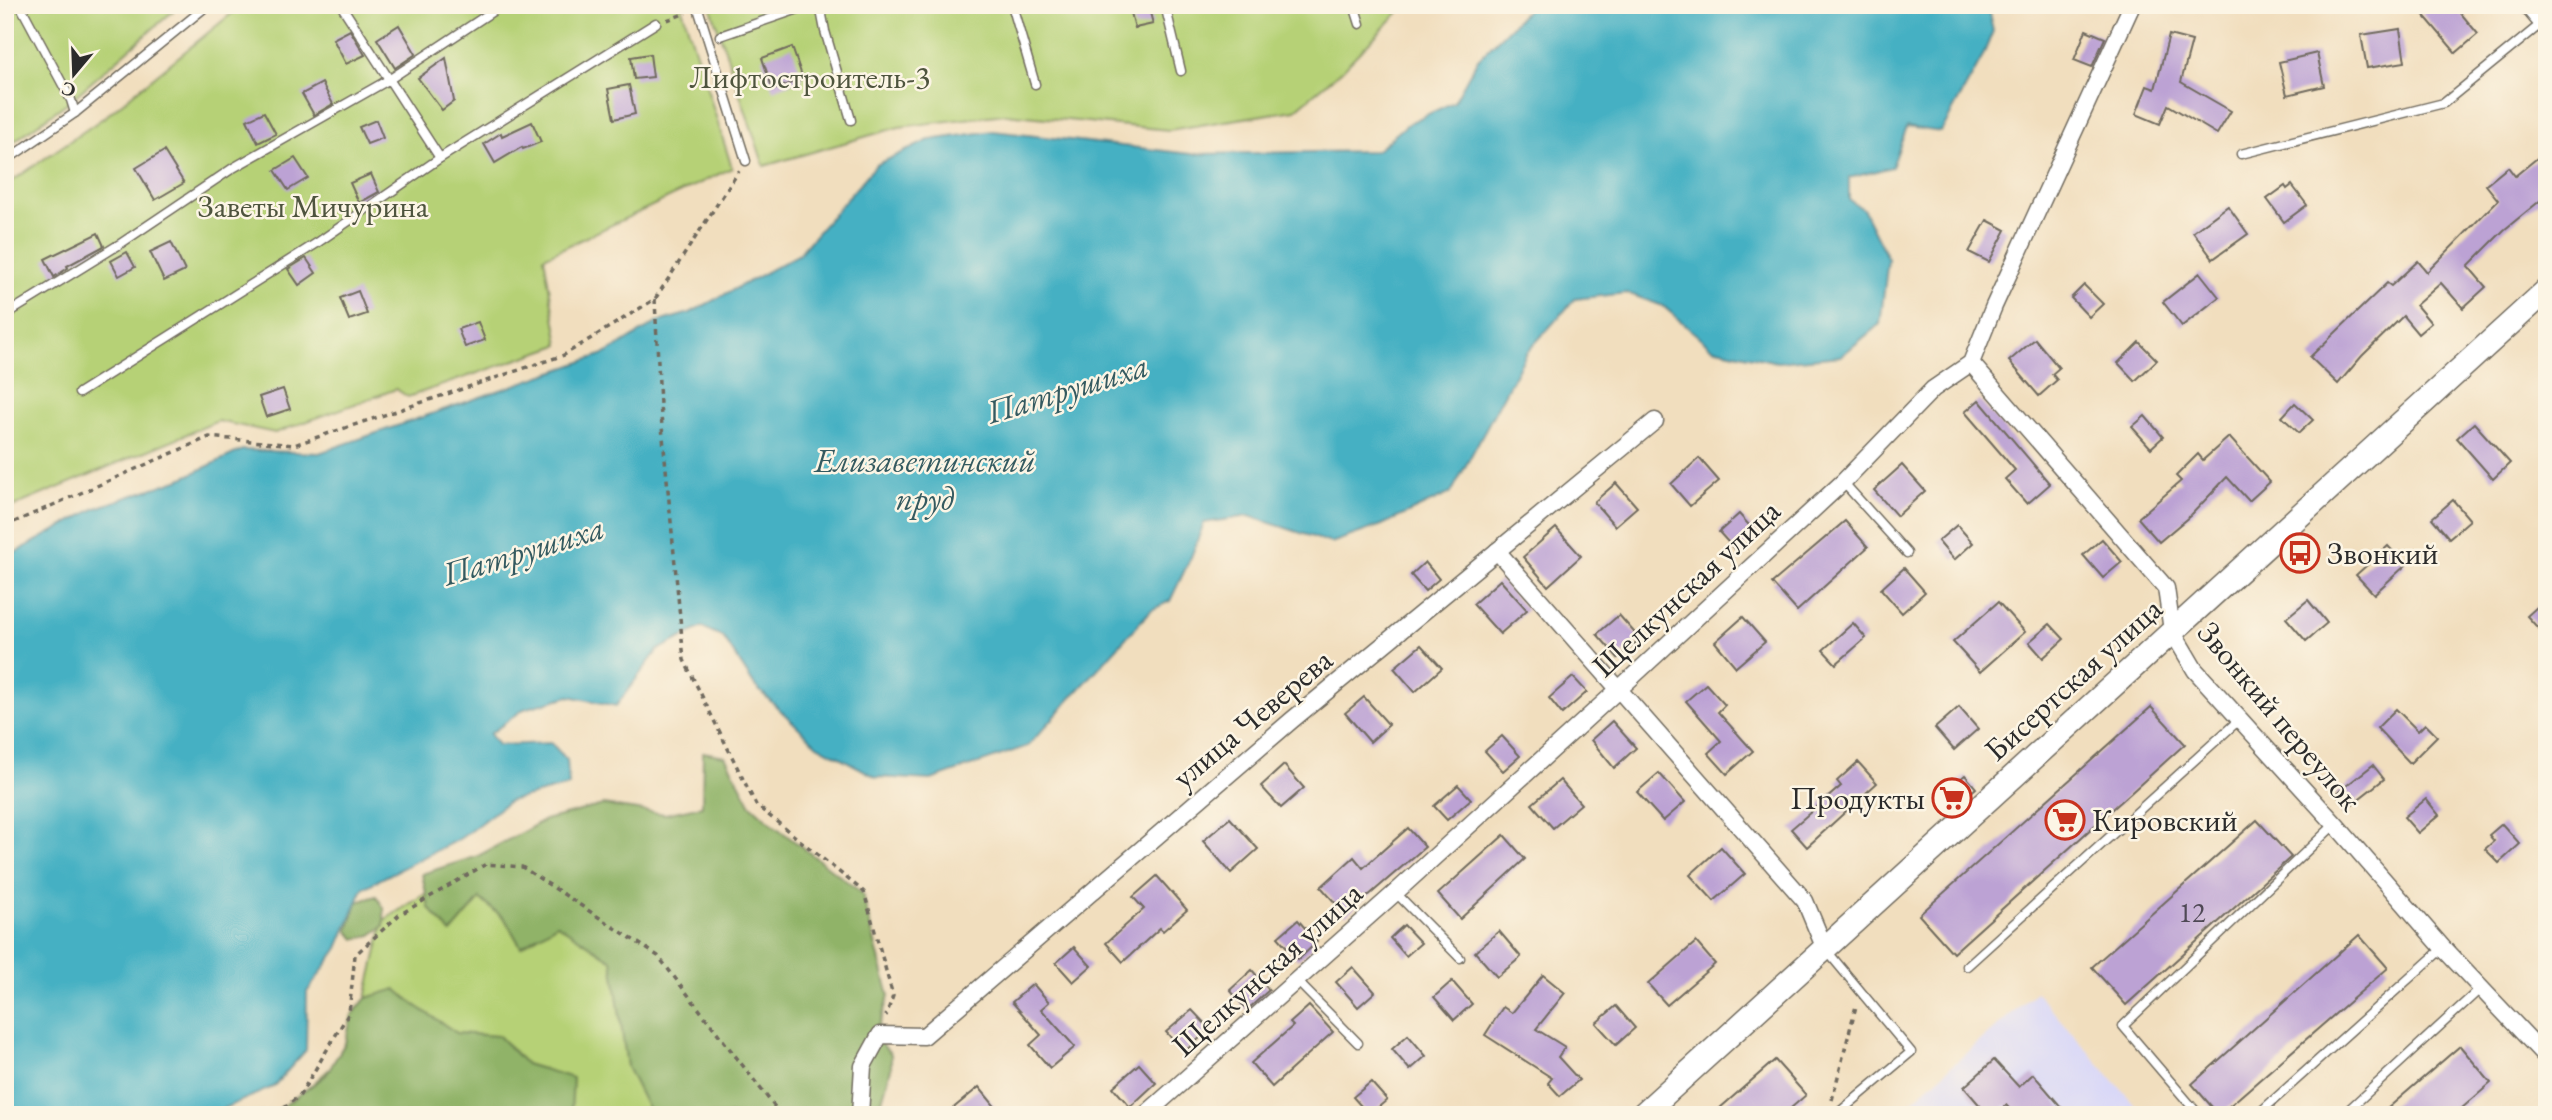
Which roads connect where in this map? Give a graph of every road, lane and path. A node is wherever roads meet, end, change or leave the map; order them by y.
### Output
1 (20, 5) edge
2 (208, 5) edge
3 (341, 5) edge
4 (502, 5) edge
5 (810, 5) edge
6 (820, 5) edge
7 (1012, 5) edge
8 (1165, 5) edge
9 (1354, 5) edge
10 (2132, 5) edge
11 (2528, 5) edge
12 (698, 7) edge
13 (656, 23) joint
14 (1360, 24) dead end
15 (2544, 26) edge
16 (720, 36) dead end
17 (1181, 71) dead end
18 (390, 79) junction
19 (1035, 84) dead end
20 (75, 113) junction
21 (851, 120) dead end
22 (2241, 154) dead end
23 (440, 158) junction
24 (5, 161) edge
25 (746, 161) joint
26 (2547, 290) edge
27 (655, 299) junction
28 (5, 315) edge
29 (1971, 363) junction
30 (79, 393) dead end
31 (1655, 421) dead end
32 (1843, 482) junction
33 (5, 526) edge
34 (1497, 551) junction
35 (1907, 553) dead end
36 (2172, 631) junction
37 (1618, 690) junction
38 (2240, 719) junction
39 (2335, 824) junction
40 (1396, 892) junction
41 (2443, 948) junction
42 (1825, 949) junction
43 (1460, 958) dead end
44 (1967, 966) dead end
45 (1297, 981) junction
46 (2481, 988) junction
47 (1860, 990) junction
48 (880, 1035) junction
49 (1357, 1043) dead end
50 (2547, 1058) edge
51 (1832, 1102) dead end
52 (2547, 1110) edge
53 (276, 1115) edge
54 (781, 1115) edge
55 (860, 1115) edge
56 (1145, 1115) edge
57 (1642, 1115) edge
58 (1836, 1115) edge
59 (2199, 1115) edge
60 (2258, 1115) edge
61 (2343, 1115) edge
62 (2541, 1115) edge

1 - 20 lane
2 - 20 lane
3 - 18 lane
4 - 18 lane
5 - 16 lane
6 - 21 lane
7 - 19 lane
8 - 17 lane
9 - 14 lane
10 - 29 street
11 - 15 street
12 - 13 path
12 - 25 lane
13 - 23 lane
15 - 22 lane
18 - 23 lane
18 - 28 lane
20 - 24 lane
23 - 30 lane
25 - 27 path
26 - 36 main road, Бисертская улица
27 - 33 path
27 - 48 path
29 - 32 street, Щелкунская улица
29 - 36 street, Звонкий переулок
31 - 34 street, улица Чеверева
32 - 35 lane
32 - 37 street, Щелкунская улица
34 - 37 street
34 - 48 street, улица Чеверева
36 - 38 street, Звонкий переулок
36 - 42 main road, Бисертская улица
37 - 40 street, Щелкунская улица
37 - 42 street
38 - 39 street, Звонкий переулок
38 - 44 lane
39 - 41 street, Звонкий переулок
39 - 59 lane
40 - 43 lane
40 - 45 street, Щелкунская улица
41 - 46 street, Звонкий переулок
41 - 60 lane
42 - 47 lane
42 - 57 main road, Бисертская улица
45 - 49 lane
45 - 56 street, Щелкунская улица
46 - 50 street, Звонкий переулок
46 - 61 lane
47 - 51 path
47 - 58 lane
48 - 55 street
52 - 62 street
53 - 54 path

